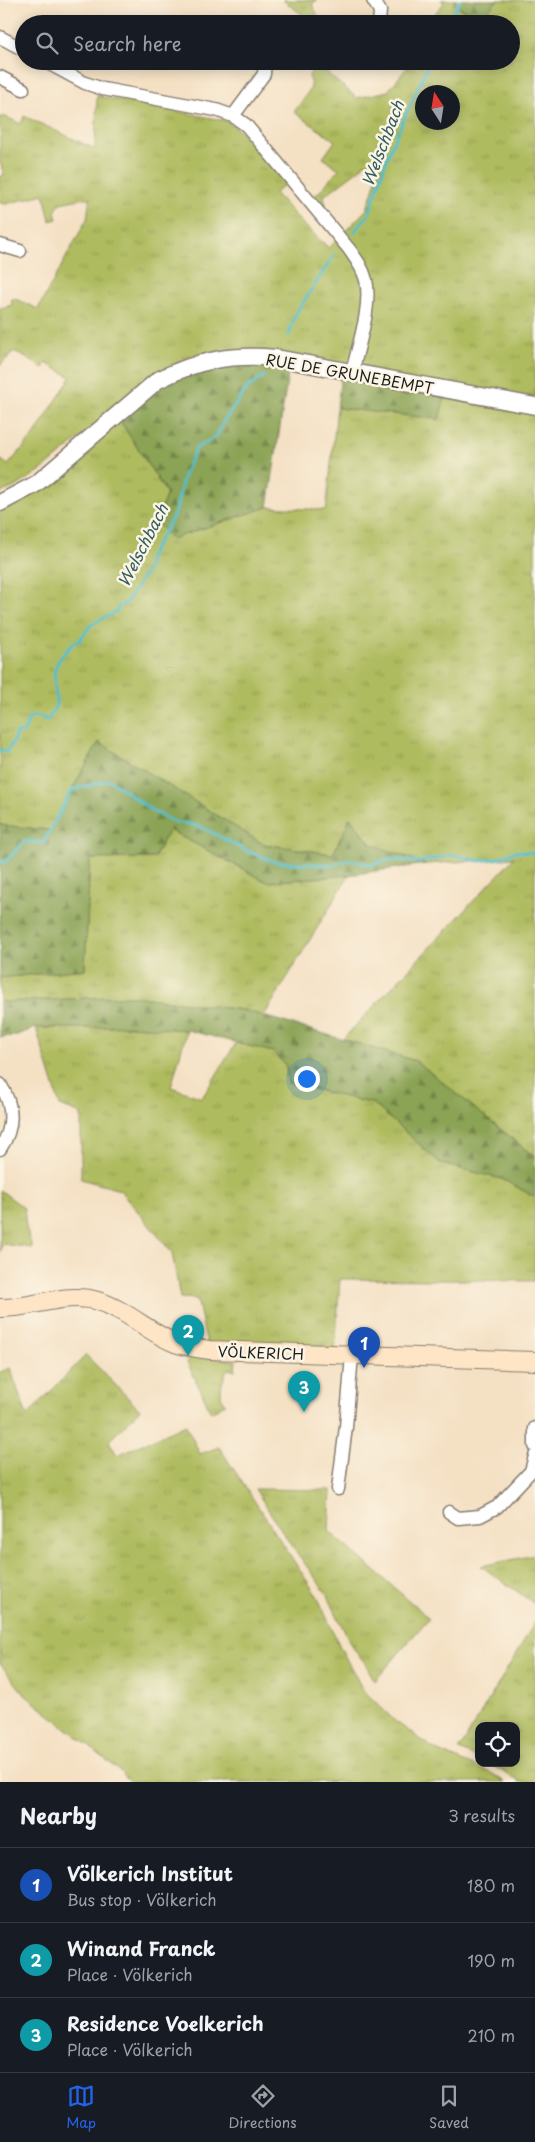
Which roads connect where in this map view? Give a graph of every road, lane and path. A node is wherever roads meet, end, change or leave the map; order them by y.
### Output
1 (373, 0) edge
2 (380, 15) edge
3 (0, 37) edge
4 (15, 45) edge
5 (61, 70) edge
6 (264, 70) edge
7 (0, 77) edge
8 (23, 89) dead end
9 (233, 116) junction
10 (0, 245) edge
11 (20, 251) dead end
12 (352, 373) junction
13 (535, 406) edge
14 (0, 503) edge
15 (0, 1084) edge
16 (0, 1149) edge
17 (0, 1308) edge
18 (352, 1355) junction
19 (535, 1360) edge
20 (535, 1428) edge
21 (535, 1446) edge
22 (535, 1456) edge
23 (338, 1489) dead end
24 (449, 1512) dead end

1 - 2 street
3 - 4 street
5 - 9 street
6 - 9 street
7 - 8 street
9 - 12 street
10 - 11 street
12 - 13 street, RUE DE GRUNEBEMPT
12 - 14 street, RUE DE GRUNEBEMPT
15 - 16 street
17 - 18 main road, VÖLKERICH
18 - 19 main road, VÖLKERICH
18 - 23 street
20 - 21 street
22 - 24 street

